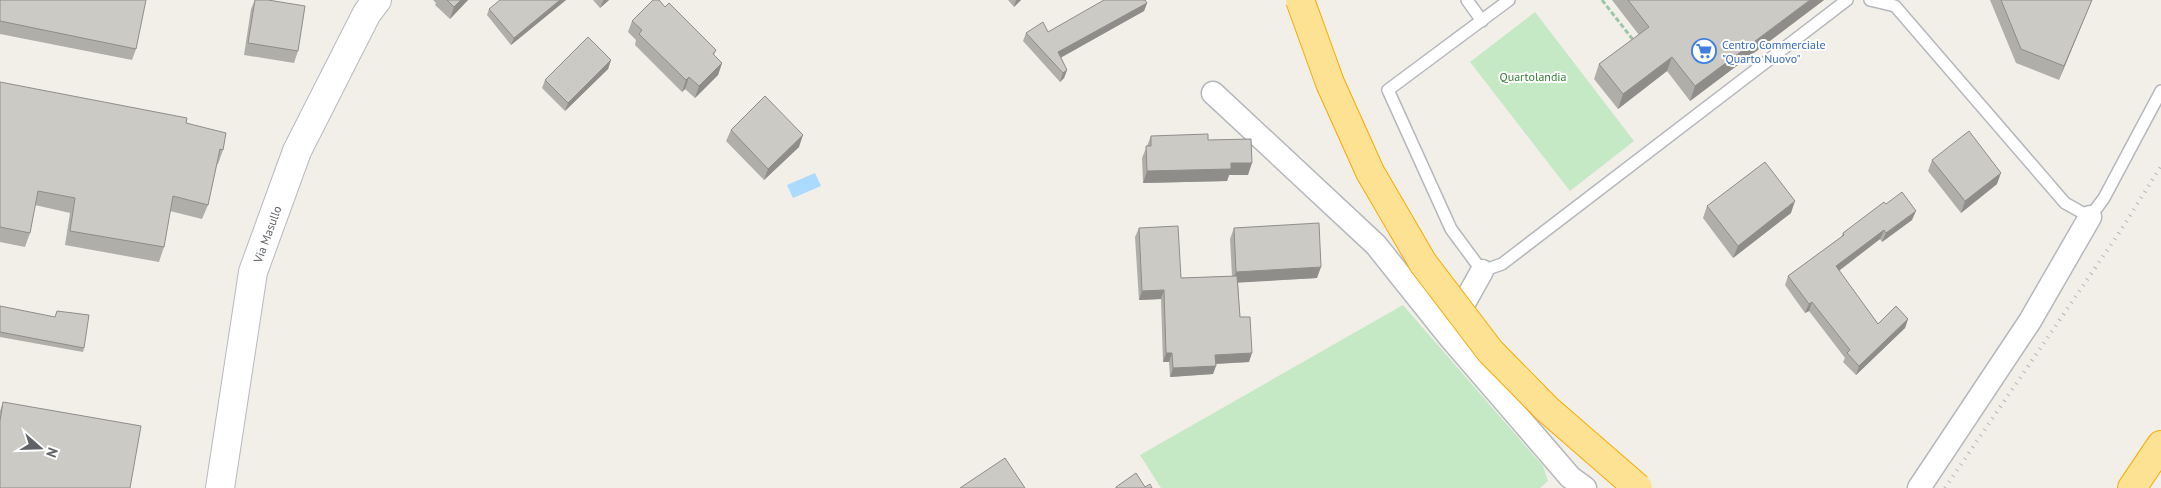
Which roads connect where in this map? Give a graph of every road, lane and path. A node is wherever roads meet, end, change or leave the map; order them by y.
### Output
1 (377, 0) edge
2 (1300, 0) edge
3 (1467, 0) edge
4 (1509, 0) edge
5 (1602, 0) edge
6 (1847, 0) edge
7 (1870, 0) edge
8 (1482, 21) junction
9 (1638, 45) edge
10 (2161, 91) edge
11 (1212, 92) dead end
12 (2090, 217) junction
13 (1482, 271) junction
14 (1447, 334) junction
15 (2161, 445) edge
16 (1570, 484) edge
17 (220, 488) edge
18 (1638, 488) edge
19 (1919, 488) edge
20 (2132, 488) edge

1 - 17 main road, Via Masullo
2 - 18 highway, bridge
3 - 8 lane
4 - 8 lane
5 - 9 path
6 - 13 lane
7 - 12 lane
8 - 13 lane
10 - 12 lane
11 - 14 street
12 - 19 street
13 - 14 street
14 - 16 street
15 - 20 highway

